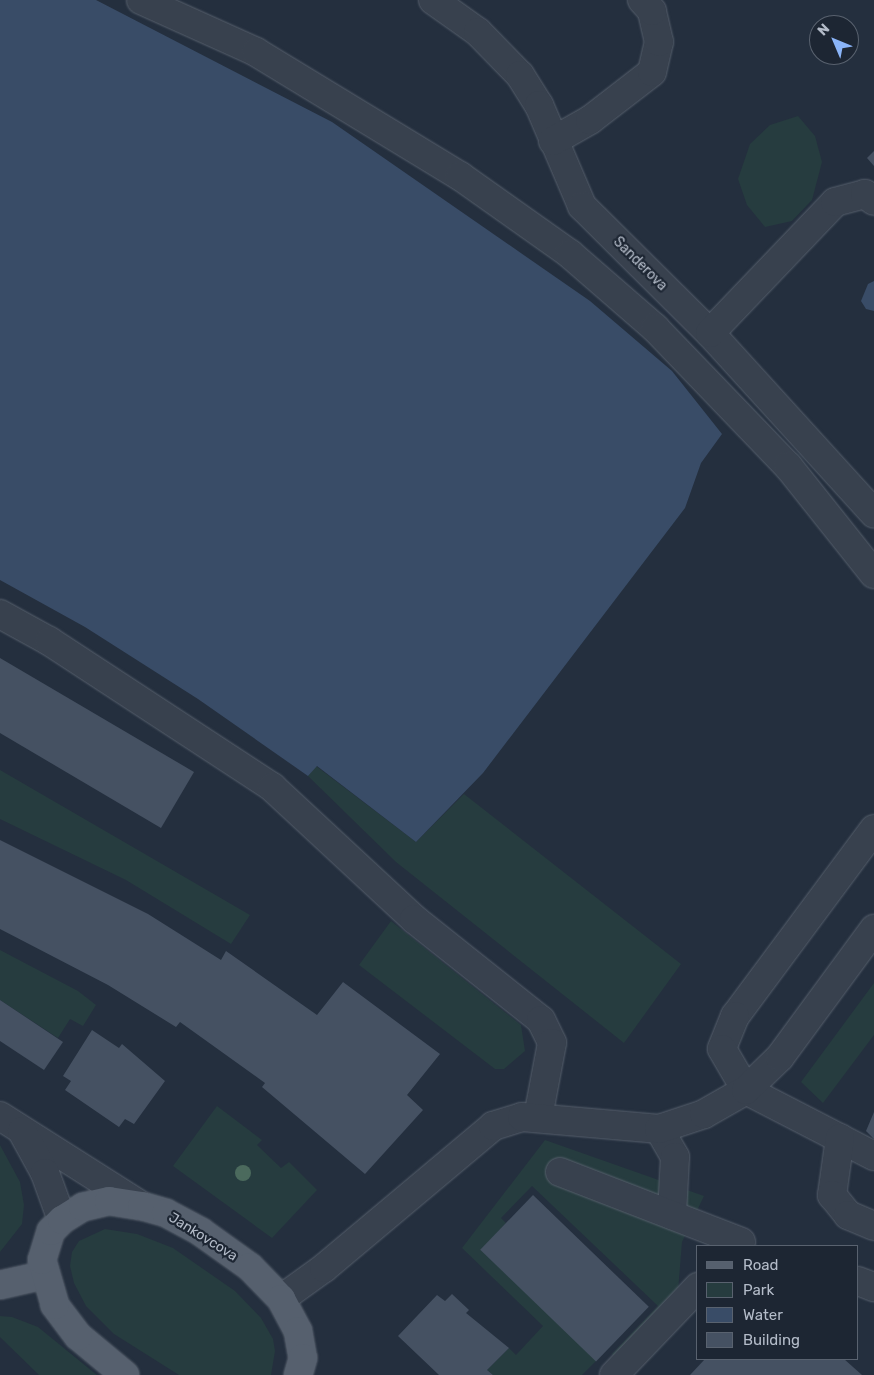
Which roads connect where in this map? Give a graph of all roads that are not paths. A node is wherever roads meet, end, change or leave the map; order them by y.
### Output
1 (141, 0) edge
2 (433, 0) edge
3 (642, 0) edge
4 (553, 141) junction
5 (874, 201) edge
6 (710, 333) junction
7 (874, 513) edge
8 (874, 574) edge
9 (0, 614) edge
10 (874, 829) edge
11 (874, 929) edge
12 (746, 1090) junction
13 (538, 1117) junction
14 (11, 1123) edge
15 (659, 1129) junction
16 (840, 1138) junction
17 (874, 1156) edge
18 (560, 1172) dead end
19 (142, 1206) junction
20 (672, 1215) junction
21 (62, 1220) junction
22 (874, 1226) edge
23 (743, 1245) edge
24 (44, 1275) junction
25 (859, 1281) edge
26 (0, 1285) edge
27 (874, 1287) edge
28 (696, 1289) edge
29 (281, 1299) junction
30 (125, 1375) edge
31 (298, 1375) edge
32 (614, 1375) edge

1 - 8 street
2 - 4 street, Sanderova
3 - 4 street
4 - 6 street, Sanderova
5 - 6 street
6 - 7 street, Sanderova
9 - 13 street
10 - 12 street
11 - 12 street
12 - 15 street
12 - 16 street
13 - 15 street
13 - 29 street
14 - 19 street, Jankovcova
14 - 21 street, Jankovcova
15 - 20 street
16 - 17 street
16 - 22 street
18 - 20 street
19 - 21 main road
19 - 29 main road, Jankovcova
20 - 23 street
21 - 24 main road
24 - 26 main road
24 - 30 main road
25 - 27 street
28 - 32 street
29 - 31 main road, Jankovcova

